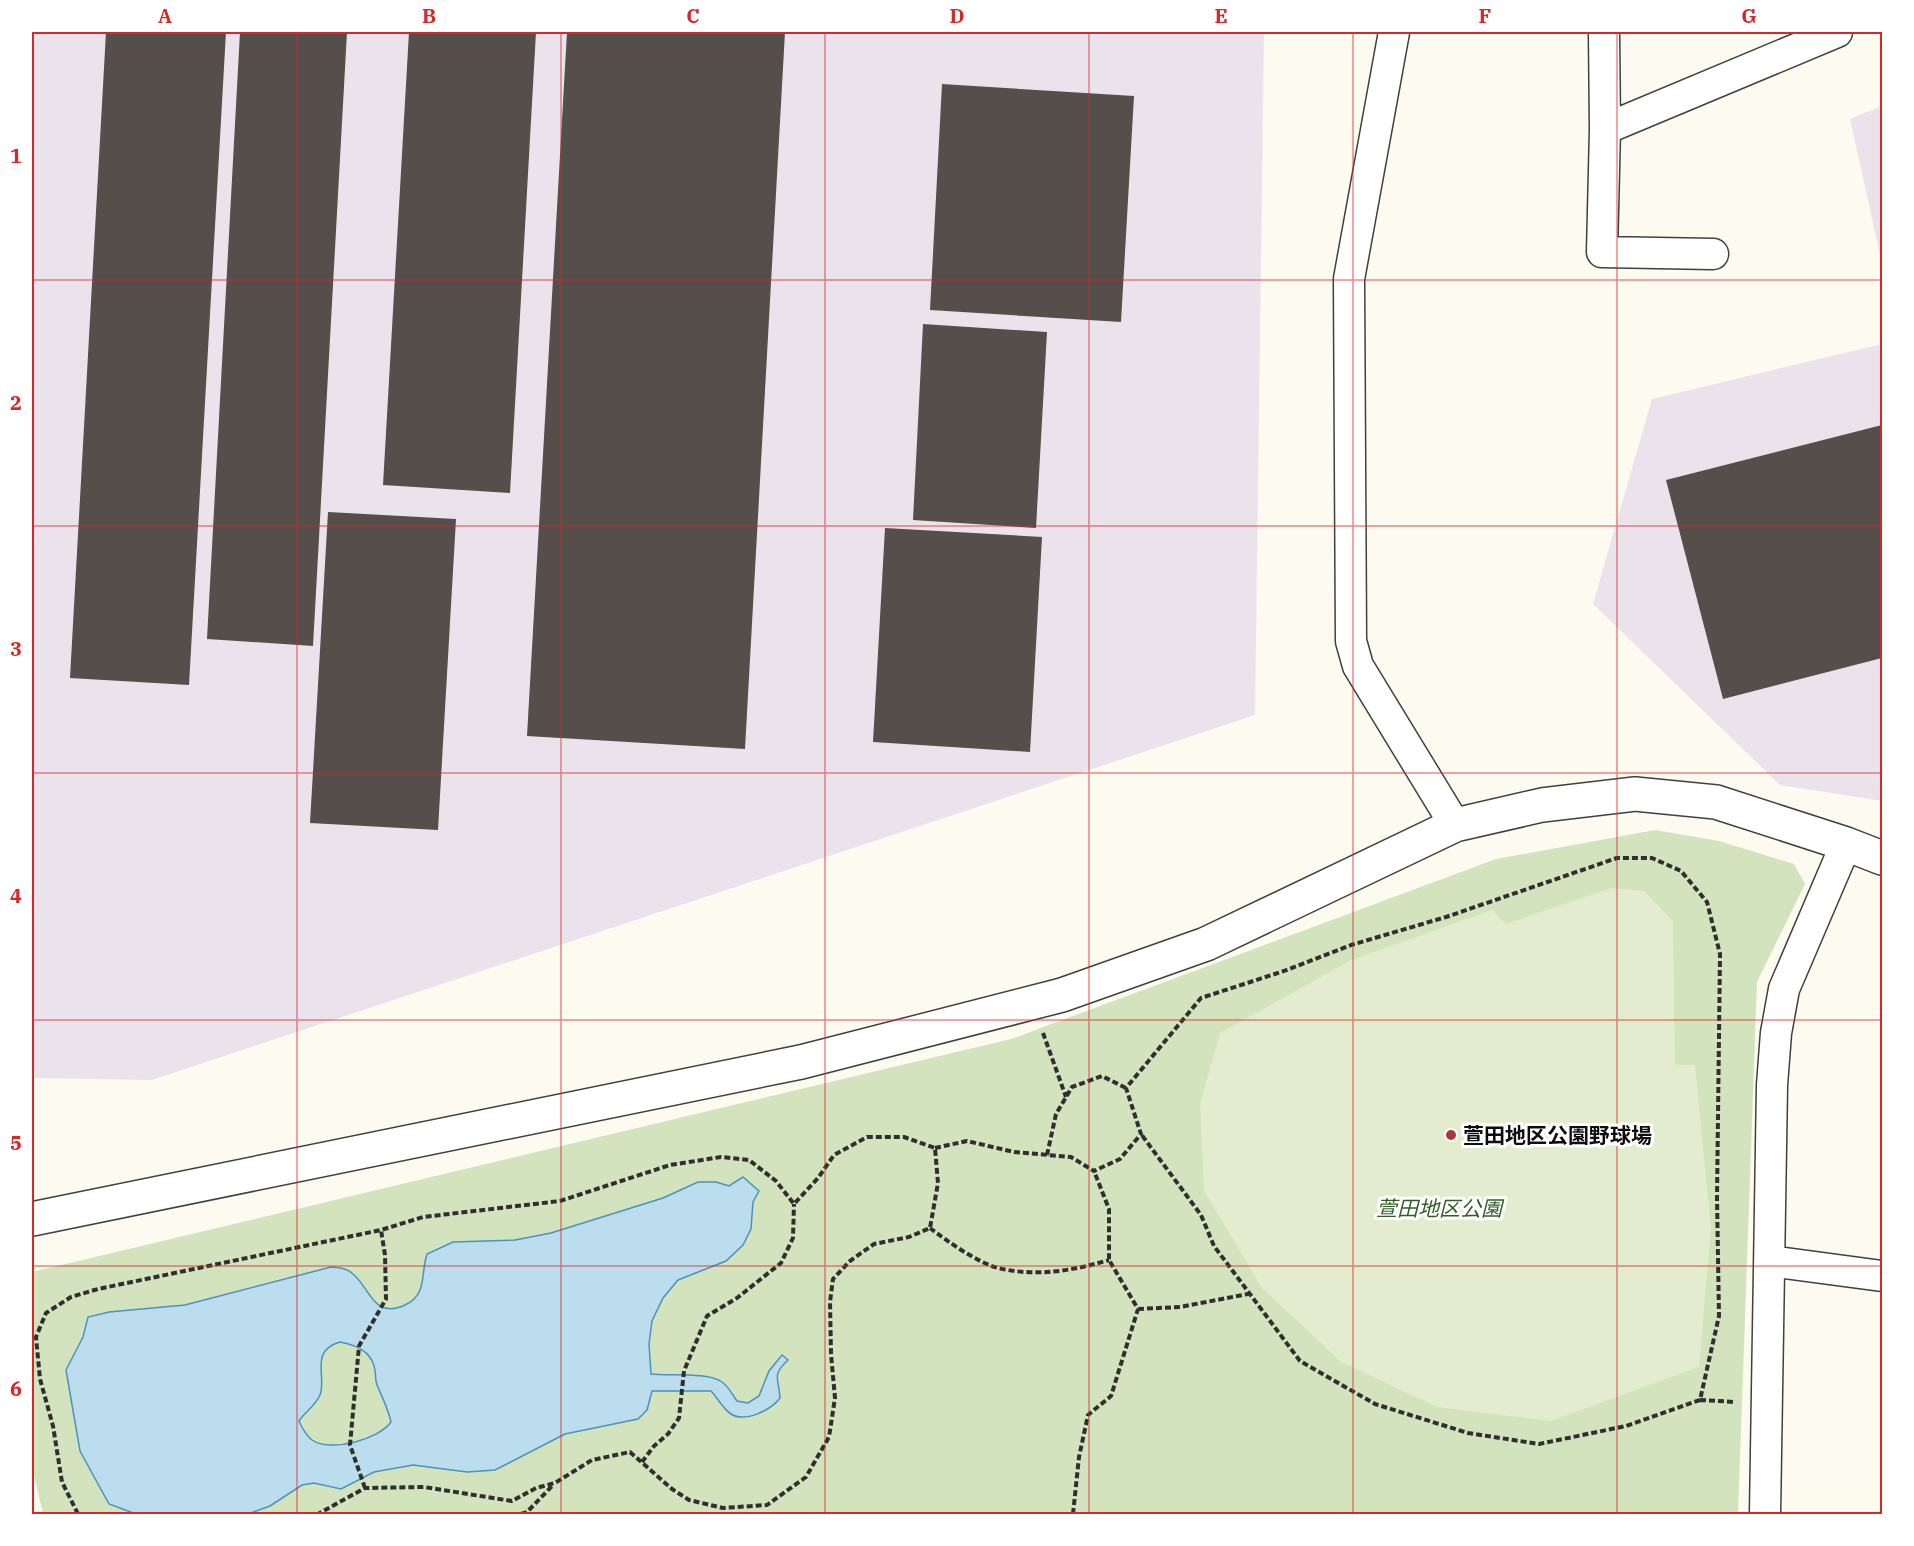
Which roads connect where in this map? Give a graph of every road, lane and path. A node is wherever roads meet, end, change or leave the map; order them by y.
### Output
1 (1394, 32) edge
2 (1604, 32) edge
3 (1837, 32) edge
4 (1605, 129) junction
5 (1713, 254) dead end
6 (1455, 825) junction
7 (1846, 844) junction
8 (1882, 858) edge
9 (1041, 1027) dead end
10 (1126, 1088) junction
11 (1066, 1098) junction
12 (1141, 1134) junction
13 (935, 1148) junction
14 (1047, 1155) junction
15 (1095, 1171) junction
16 (794, 1204) junction
17 (32, 1219) edge
18 (930, 1228) junction
19 (381, 1230) junction
20 (1109, 1260) junction
21 (1770, 1261) junction
22 (1882, 1276) edge
23 (1248, 1294) junction
24 (1138, 1309) junction
25 (642, 1462) junction
26 (555, 1483) junction
27 (365, 1488) junction
28 (78, 1515) edge
29 (318, 1515) edge
30 (521, 1515) edge
31 (1072, 1515) edge
32 (1765, 1515) edge

1 - 6 street
2 - 4 street
3 - 4 street
4 - 5 street
6 - 7 street
6 - 17 street
7 - 8 street
7 - 21 street
9 - 11 path
10 - 11 path
10 - 12 path
10 - 23 path
11 - 14 path
12 - 15 path
12 - 23 path
13 - 14 path
13 - 16 path
13 - 18 path
14 - 15 path
15 - 20 path
16 - 19 path
16 - 25 path
18 - 20 path
18 - 25 path
19 - 27 path
19 - 28 path
20 - 24 path
21 - 22 street
21 - 32 street
23 - 24 path
24 - 31 path
25 - 26 path
26 - 27 path
26 - 30 path
27 - 29 path

